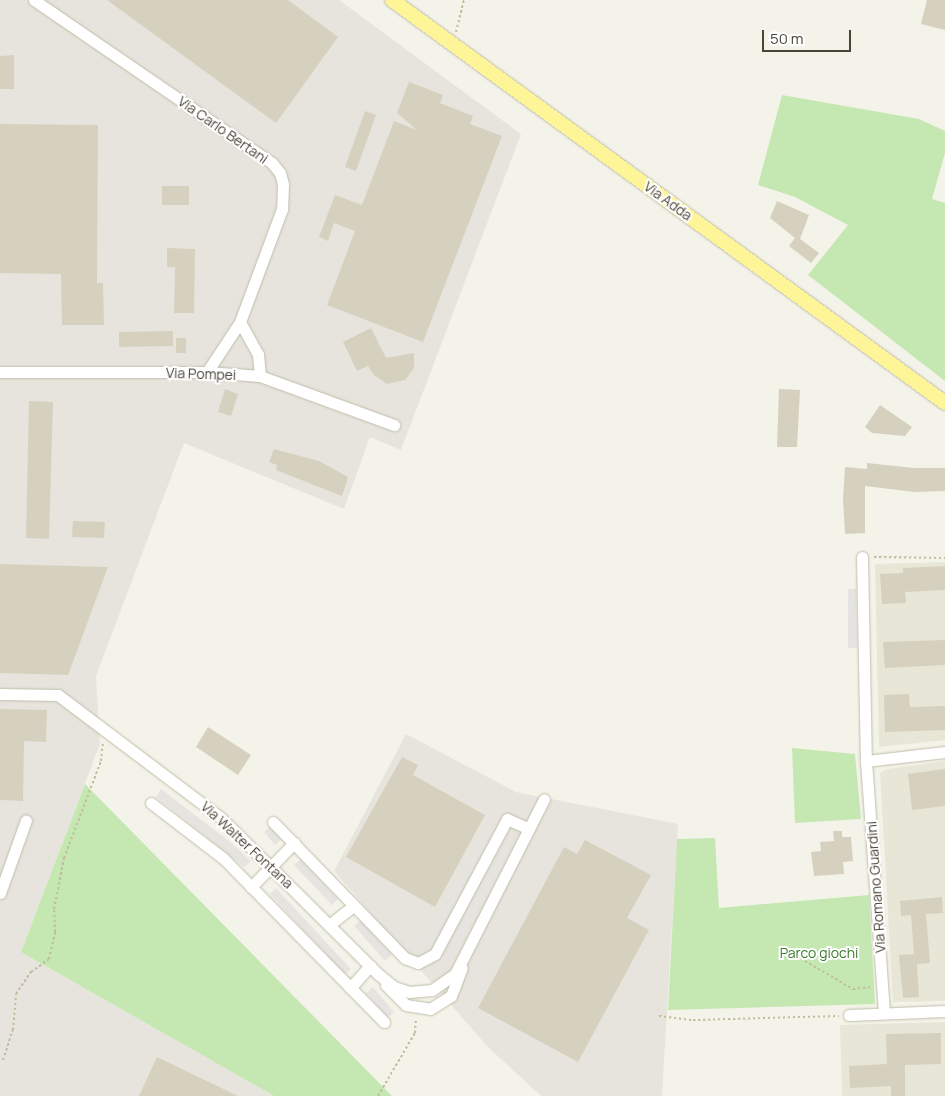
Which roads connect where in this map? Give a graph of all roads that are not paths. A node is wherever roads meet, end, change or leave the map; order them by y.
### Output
1 (34, 0) edge
2 (392, 0) edge
3 (240, 322) junction
4 (0, 372) edge
5 (207, 372) junction
6 (260, 376) junction
7 (945, 403) edge
8 (394, 425) dead end
9 (862, 557) road end
10 (0, 694) edge
11 (945, 752) edge
12 (866, 761) junction
13 (544, 800) dead end
14 (151, 803) dead end
15 (26, 820) dead end
16 (273, 822) dead end
17 (529, 829) junction
18 (294, 844) junction
19 (273, 866) junction
20 (251, 887) junction
21 (0, 893) edge
22 (353, 906) junction
23 (329, 925) junction
24 (465, 955) junction
25 (374, 970) junction
26 (350, 988) junction
27 (945, 1011) edge
28 (884, 1013) junction
29 (849, 1015) road end
30 (384, 1022) dead end

1 - 3 street, Via Carlo Bertani
2 - 7 main road, Via Adda
3 - 5 street, Via Carlo Bertani
3 - 6 street
4 - 5 street, Via Pompei
5 - 6 street, Via Pompei
6 - 8 street, Via Pompei
9 - 12 street, Via Romano Guardini
10 - 19 street, Via Walter Fontana
11 - 12 street
12 - 28 street, Via Romano Guardini
13 - 17 street, Via Walter Fontana
14 - 20 street
15 - 21 street
16 - 18 street
17 - 22 street
17 - 24 street, Via Walter Fontana
18 - 19 street
18 - 22 street
19 - 20 street
19 - 23 street, Via Walter Fontana
20 - 26 street
22 - 23 street
23 - 25 street, Via Walter Fontana
24 - 25 street, Via Walter Fontana
24 - 25 street, Via Walter Fontana
25 - 26 street
26 - 30 street
27 - 28 street
28 - 29 street

